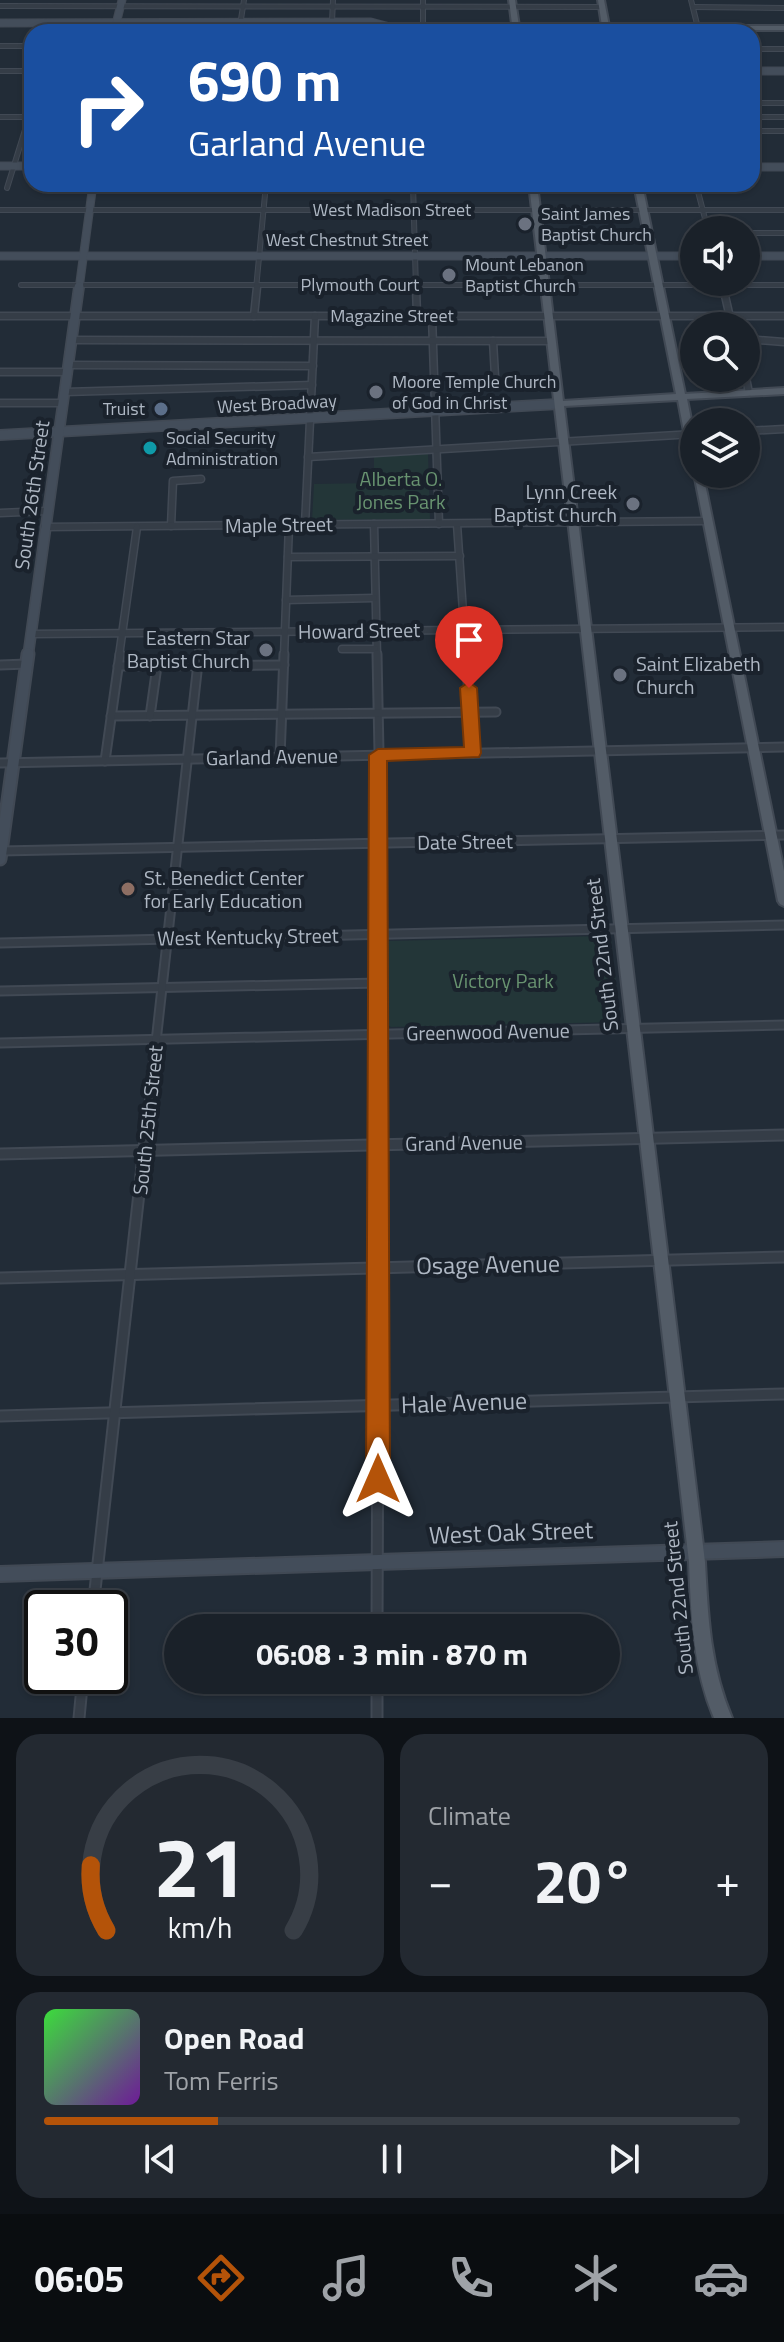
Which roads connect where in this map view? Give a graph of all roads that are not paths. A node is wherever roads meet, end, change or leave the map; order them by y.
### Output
1 (184, 0) edge
2 (244, 0) edge
3 (333, 0) edge
4 (423, 0) edge
5 (691, 0) edge
6 (780, 0) edge
7 (122, 3) edge
8 (512, 4) edge
9 (602, 4) edge
10 (0, 6) edge
11 (187, 7) junction
12 (243, 7) junction
13 (333, 7) junction
14 (423, 7) junction
15 (693, 7) junction
16 (784, 9) edge
17 (240, 22) junction
18 (313, 22) joint
19 (332, 22) junction
20 (0, 23) edge
21 (117, 23) junction
22 (377, 24) edge
23 (423, 24) edge
24 (515, 24) edge
25 (606, 24) edge
26 (697, 24) edge
27 (784, 28) edge
28 (760, 29) edge
29 (0, 46) edge
30 (24, 46) edge
31 (760, 49) edge
32 (784, 49) edge
33 (0, 71) edge
34 (24, 71) edge
35 (760, 71) edge
36 (784, 71) edge
37 (760, 103) edge
38 (784, 103) edge
39 (0, 117) edge
40 (24, 117) edge
41 (760, 117) edge
42 (784, 117) edge
43 (760, 131) edge
44 (784, 131) edge
45 (24, 134) edge
46 (0, 166) edge
47 (13, 166) junction
48 (24, 166) edge
49 (760, 167) edge
50 (784, 167) edge
51 (7, 188) dead end
52 (92, 192) edge
53 (265, 192) edge
54 (414, 192) edge
55 (534, 192) edge
56 (640, 192) edge
57 (698, 192) edge
58 (89, 209) junction
59 (0, 210) edge
60 (263, 210) junction
61 (415, 210) junction
62 (536, 210) junction
63 (644, 210) junction
64 (702, 210) junction
65 (784, 210) edge
66 (704, 216) edge
67 (760, 233) edge
68 (784, 233) edge
69 (0, 256) edge
70 (83, 256) junction
71 (259, 256) junction
72 (415, 256) junction
73 (542, 256) junction
74 (653, 256) junction
75 (680, 256) edge
76 (760, 256) edge
77 (784, 256) edge
78 (21, 285) dead end
79 (80, 285) junction
80 (256, 285) junction
81 (416, 285) junction
82 (544, 285) junction
83 (659, 285) junction
84 (680, 285) edge
85 (760, 285) edge
86 (784, 285) edge
87 (0, 316) edge
88 (75, 316) junction
89 (254, 316) junction
90 (315, 316) junction
91 (417, 316) junction
92 (432, 316) junction
93 (548, 316) junction
94 (665, 316) junction
95 (680, 316) edge
96 (760, 316) edge
97 (784, 316) edge
98 (72, 340) junction
99 (760, 340) edge
100 (314, 341) junction
101 (433, 341) junction
102 (493, 341) junction
103 (552, 341) junction
104 (784, 342) edge
105 (313, 366) junction
106 (67, 369) junction
107 (0, 372) edge
108 (495, 376) dead end
109 (312, 385) junction
110 (784, 391) edge
111 (65, 392) junction
112 (749, 393) joint
113 (682, 397) junction
114 (0, 403) edge
115 (63, 403) junction
116 (559, 404) junction
117 (685, 408) edge
118 (436, 411) junction
119 (310, 418) junction
120 (784, 429) edge
121 (760, 430) edge
122 (59, 432) junction
123 (0, 435) edge
124 (680, 435) edge
125 (564, 442) junction
126 (437, 450) junction
127 (308, 457) junction
128 (201, 479) dead end
129 (701, 488) edge
130 (46, 511) junction
131 (0, 513) edge
132 (707, 521) junction
133 (573, 523) junction
134 (374, 524) junction
135 (439, 524) junction
136 (457, 524) junction
137 (289, 525) junction
138 (305, 525) junction
139 (171, 526) junction
140 (44, 527) junction
141 (137, 527) junction
142 (374, 556) junction
143 (460, 556) junction
144 (288, 557) junction
145 (374, 598) junction
146 (286, 600) junction
147 (784, 627) edge
148 (728, 628) junction
149 (586, 629) junction
150 (465, 630) junction
151 (375, 631) junction
152 (285, 632) junction
153 (201, 633) junction
154 (31, 634) junction
155 (122, 634) junction
156 (342, 649) dead end
157 (375, 649) junction
158 (27, 664) junction
159 (0, 665) edge
160 (284, 665) junction
161 (118, 666) junction
162 (157, 666) junction
163 (198, 667) junction
164 (496, 712) dead end
165 (376, 713) junction
166 (470, 713) junction
167 (281, 715) junction
168 (111, 716) junction
169 (150, 716) junction
170 (193, 716) junction
171 (753, 747) junction
172 (784, 747) edge
173 (600, 750) junction
174 (473, 753) junction
175 (378, 755) junction
176 (280, 757) junction
177 (188, 759) junction
178 (105, 761) junction
179 (0, 763) edge
180 (13, 763) junction
181 (771, 835) junction
182 (784, 835) edge
183 (611, 839) junction
184 (380, 843) junction
185 (178, 847) junction
186 (1, 855) edge
187 (784, 901) edge
188 (784, 925) edge
189 (622, 929) junction
190 (379, 934) junction
191 (168, 939) junction
192 (0, 943) edge
193 (379, 983) junction
194 (162, 988) junction
195 (0, 991) edge
196 (784, 1025) edge
197 (633, 1028) junction
198 (379, 1034) junction
199 (157, 1039) junction
200 (0, 1043) edge
201 (784, 1135) edge
202 (646, 1138) junction
203 (378, 1145) junction
204 (145, 1150) junction
205 (0, 1154) edge
206 (784, 1257) edge
207 (661, 1261) junction
208 (379, 1268) junction
209 (131, 1274) junction
210 (0, 1278) edge
211 (784, 1394) edge
212 (677, 1397) junction
213 (378, 1406) junction
214 (116, 1413) junction
215 (0, 1416) edge
216 (784, 1549) edge
217 (695, 1551) junction
218 (377, 1560) junction
219 (98, 1569) junction
220 (0, 1574) edge
221 (95, 1590) edge
222 (377, 1614) edge
223 (81, 1694) edge
224 (377, 1694) edge
225 (79, 1718) edge
226 (377, 1718) edge
227 (723, 1718) edge

1 - 11 street
2 - 12 street
3 - 13 street
4 - 14 street
5 - 15 street
6 - 16 street
7 - 10 street
7 - 11 street
7 - 21 street
8 - 9 street
8 - 14 street
8 - 24 main road
9 - 25 main road
11 - 12 street
12 - 13 street
12 - 17 street
13 - 14 street
13 - 19 street
14 - 23 street
15 - 16 street
15 - 26 street
17 - 18 street
17 - 21 street
18 - 19 street
19 - 22 street
20 - 21 street
27 - 28 main road
29 - 30 street
31 - 32 street
33 - 34 street
35 - 36 street
37 - 38 street
39 - 40 street
41 - 42 street
43 - 44 street
45 - 47 street
46 - 47 street
47 - 48 street
47 - 51 street
49 - 50 street
52 - 58 street, South 26th Street
53 - 60 street
54 - 61 street
55 - 62 main road, South 22nd Street
56 - 63 main road
57 - 64 street
58 - 59 street, West Madison Street
58 - 60 street, West Madison Street
58 - 70 street, South 26th Street
60 - 61 street, West Madison Street
60 - 71 street
61 - 62 street, West Madison Street
61 - 72 street
62 - 63 street, West Madison Street
62 - 73 main road, South 22nd Street
63 - 64 street, West Madison Street
63 - 74 main road
64 - 65 street, West Madison Street
64 - 66 street
67 - 68 street
69 - 70 street, West Chestnut Street
70 - 71 street, West Chestnut Street
70 - 79 street, South 26th Street
71 - 72 street, West Chestnut Street
71 - 80 street
72 - 73 street, West Chestnut Street
72 - 81 street
73 - 74 street, West Chestnut Street
73 - 82 main road, South 22nd Street
74 - 75 street, West Chestnut Street
74 - 83 main road
76 - 77 street
78 - 79 street, Plymouth Court
79 - 80 street, Plymouth Court
79 - 88 street, South 26th Street
80 - 81 street, Plymouth Court
80 - 89 street
81 - 82 street, Plymouth Court
81 - 91 street
82 - 83 street, Plymouth Court
82 - 93 main road, South 22nd Street
83 - 84 street, Plymouth Court
83 - 94 main road
85 - 86 street, Plymouth Court
87 - 88 street, Magazine Street
88 - 89 street, Magazine Street
88 - 98 street, South 26th Street
89 - 90 street, Magazine Street
90 - 91 street, Magazine Street
90 - 100 street
91 - 92 street, Magazine Street
92 - 93 street, Magazine Street
92 - 101 street
93 - 94 street, Magazine Street
93 - 103 main road, South 22nd Street
94 - 95 street, Magazine Street
94 - 113 main road
96 - 97 street, Magazine Street
98 - 100 street
98 - 106 street, South 26th Street
99 - 104 street
100 - 101 street
100 - 105 street
101 - 102 street
101 - 118 street
102 - 103 street
102 - 108 street
103 - 116 main road, South 22nd Street
105 - 106 street
105 - 109 street
106 - 107 street
106 - 111 street, South 26th Street
109 - 111 street
109 - 119 street
110 - 112 main road, West Broadway
111 - 115 street, South 26th Street
112 - 113 main road, West Broadway
113 - 116 main road, West Broadway
113 - 117 main road
114 - 115 street
115 - 122 street, South 26th Street
116 - 118 street, West Broadway
116 - 125 main road, South 22nd Street
118 - 119 street, West Broadway
118 - 126 street
119 - 122 street, West Broadway
119 - 127 street
120 - 121 street
122 - 123 street, West Broadway
122 - 130 street, South 26th Street
124 - 125 street
125 - 126 street
125 - 133 main road, South 22nd Street
126 - 127 street
126 - 135 street
127 - 138 street
128 - 139 street
129 - 132 main road
130 - 131 street
130 - 140 street, South 26th Street
132 - 133 street, Maple Street
132 - 148 main road
133 - 136 street, Maple Street
133 - 149 main road, South 22nd Street
134 - 135 street, Maple Street
134 - 138 street, Maple Street
134 - 142 street
135 - 136 street, Maple Street
136 - 143 street
137 - 138 street, Maple Street
137 - 139 street, Maple Street
137 - 144 street
139 - 141 street, Maple Street
140 - 141 street, Maple Street
140 - 154 street, South 26th Street
141 - 155 street
142 - 143 street
142 - 144 street
142 - 145 street
143 - 150 street
144 - 146 street
145 - 146 street
145 - 151 street
146 - 152 street
147 - 148 street, Howard Street
148 - 149 street, Howard Street
148 - 171 main road
149 - 150 street, Howard Street
149 - 173 main road, South 22nd Street
150 - 151 street, Howard Street
150 - 166 street
151 - 152 street, Howard Street
151 - 157 street
152 - 153 street, Howard Street
152 - 160 street
153 - 155 street, Howard Street
153 - 163 street, South 25th Street
154 - 155 street, Howard Street
154 - 158 street, South 26th Street
155 - 161 street
156 - 157 street
157 - 165 street
158 - 159 street
158 - 180 street, South 26th Street
160 - 163 street
160 - 167 street
161 - 162 street
161 - 168 street
162 - 163 street
162 - 169 street
163 - 170 street, South 25th Street
164 - 166 street
165 - 166 street
165 - 167 street
165 - 175 street
166 - 174 street
167 - 170 street
167 - 176 street
168 - 169 street
168 - 178 street
169 - 170 street
170 - 177 street, South 25th Street
171 - 172 street, Garland Avenue
171 - 173 street, Garland Avenue
171 - 181 main road
173 - 174 street, Garland Avenue
173 - 183 main road, South 22nd Street
174 - 175 street, Garland Avenue
175 - 176 street, Garland Avenue
175 - 184 street
176 - 177 street, Garland Avenue
177 - 178 street, Garland Avenue
177 - 185 street, South 25th Street
178 - 180 street, Garland Avenue
179 - 180 street, Garland Avenue
180 - 186 street, South 26th Street
181 - 182 street, Date Street
181 - 183 street, Date Street
181 - 187 main road
183 - 184 street, Date Street
183 - 189 main road, South 22nd Street
184 - 185 street, Date Street
184 - 190 street
185 - 186 street, Date Street
185 - 191 street, South 25th Street
188 - 189 street, West Kentucky Street
189 - 190 street, West Kentucky Street
189 - 197 main road, South 22nd Street
190 - 191 street, West Kentucky Street
190 - 193 street
191 - 192 street, West Kentucky Street
191 - 194 street, South 25th Street
193 - 194 street
193 - 198 street
194 - 195 street
194 - 199 street, South 25th Street
196 - 197 street, Greenwood Avenue
197 - 198 street, Greenwood Avenue
197 - 202 main road, South 22nd Street
198 - 199 street, Greenwood Avenue
198 - 203 street
199 - 200 street, Greenwood Avenue
199 - 204 street, South 25th Street
201 - 202 street, Grand Avenue
202 - 203 street, Grand Avenue
202 - 207 main road, South 22nd Street
203 - 204 street, Grand Avenue
203 - 208 street
204 - 205 street, Grand Avenue
204 - 209 street, South 25th Street
206 - 207 street, Osage Avenue
207 - 208 street, Osage Avenue
207 - 212 main road, South 22nd Street
208 - 209 street, Osage Avenue
208 - 213 street
209 - 210 street, Osage Avenue
209 - 214 street, South 25th Street
211 - 212 street, Hale Avenue
212 - 213 street, Hale Avenue
212 - 217 main road, South 22nd Street
213 - 214 street, Hale Avenue
213 - 218 street
214 - 215 street, Hale Avenue
214 - 219 street, South 25th Street
216 - 217 street, West Oak Street
217 - 218 street, West Oak Street
217 - 227 main road, South 22nd Street
218 - 219 street, West Oak Street
218 - 222 street
219 - 220 street, West Oak Street
219 - 221 street, South 25th Street
223 - 225 street
224 - 226 street

